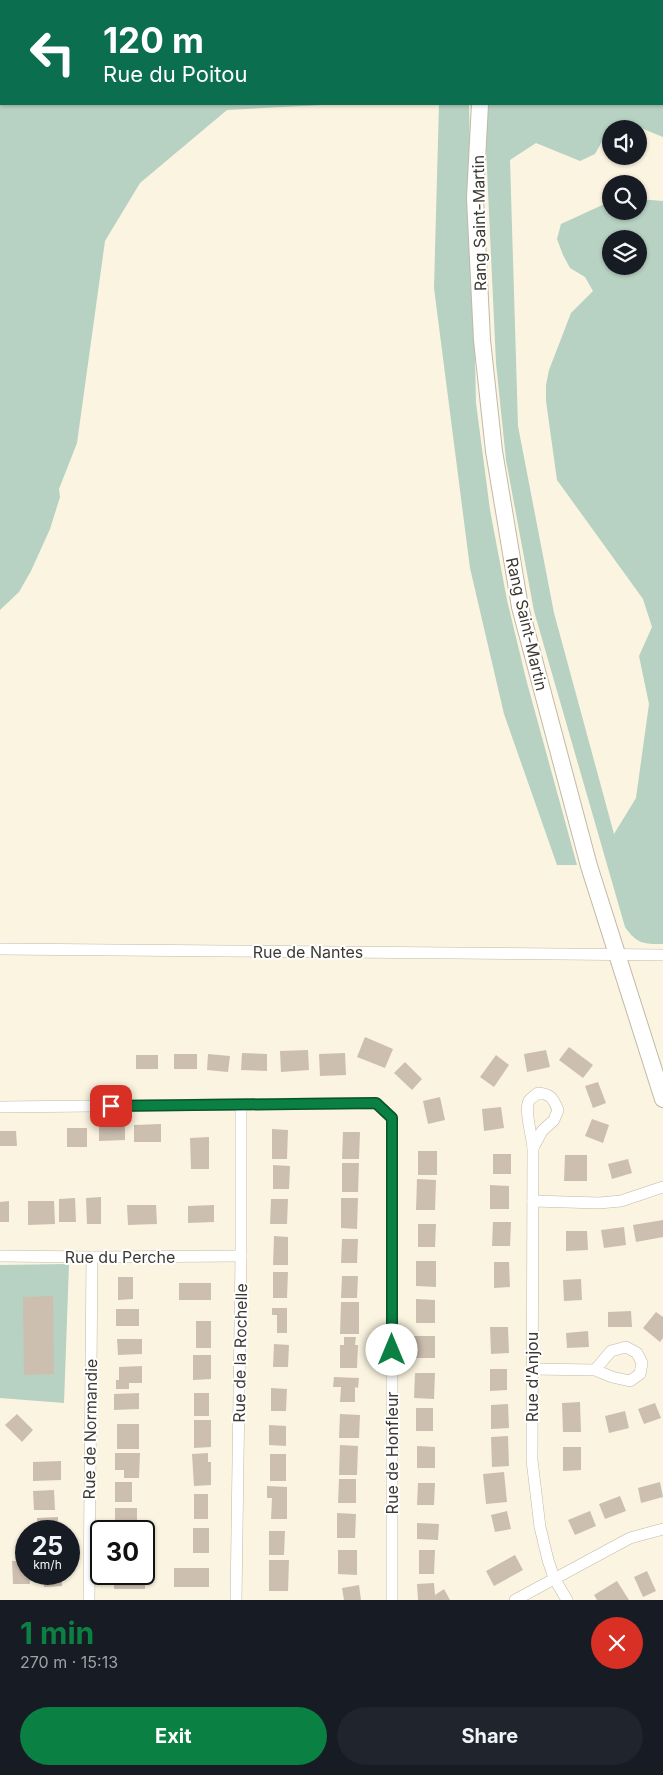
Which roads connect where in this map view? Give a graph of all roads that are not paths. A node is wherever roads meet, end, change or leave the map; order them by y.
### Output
1 (480, 105) edge
2 (0, 950) edge
3 (617, 955) junction
4 (663, 955) edge
5 (663, 1099) edge
6 (241, 1105) junction
7 (0, 1106) edge
8 (533, 1148) dead end
9 (663, 1187) edge
10 (533, 1201) junction
11 (0, 1256) edge
12 (241, 1256) junction
13 (92, 1257) junction
14 (533, 1369) junction
15 (595, 1370) dead end
16 (663, 1529) edge
17 (554, 1578) junction
18 (89, 1600) edge
19 (236, 1600) edge
20 (392, 1600) edge
21 (515, 1600) edge
22 (567, 1600) edge

1 - 3 street, Rang Saint-Martin
2 - 3 street, Rue de Nantes
3 - 4 street, Rue de Nantes
3 - 5 street, Rang Saint-Martin
6 - 7 street
6 - 12 street, Rue de la Rochelle
6 - 20 street, Rue de Honfleur
8 - 10 street, Rue d'Anjou
9 - 10 street
10 - 14 street, Rue d'Anjou
11 - 13 street, Rue du Perche
12 - 13 street, Rue du Perche
12 - 19 street, Rue de la Rochelle
13 - 18 street, Rue de Normandie
14 - 15 street
14 - 17 street, Rue d'Anjou
16 - 17 street
17 - 21 street
17 - 22 street, Rue d'Anjou

